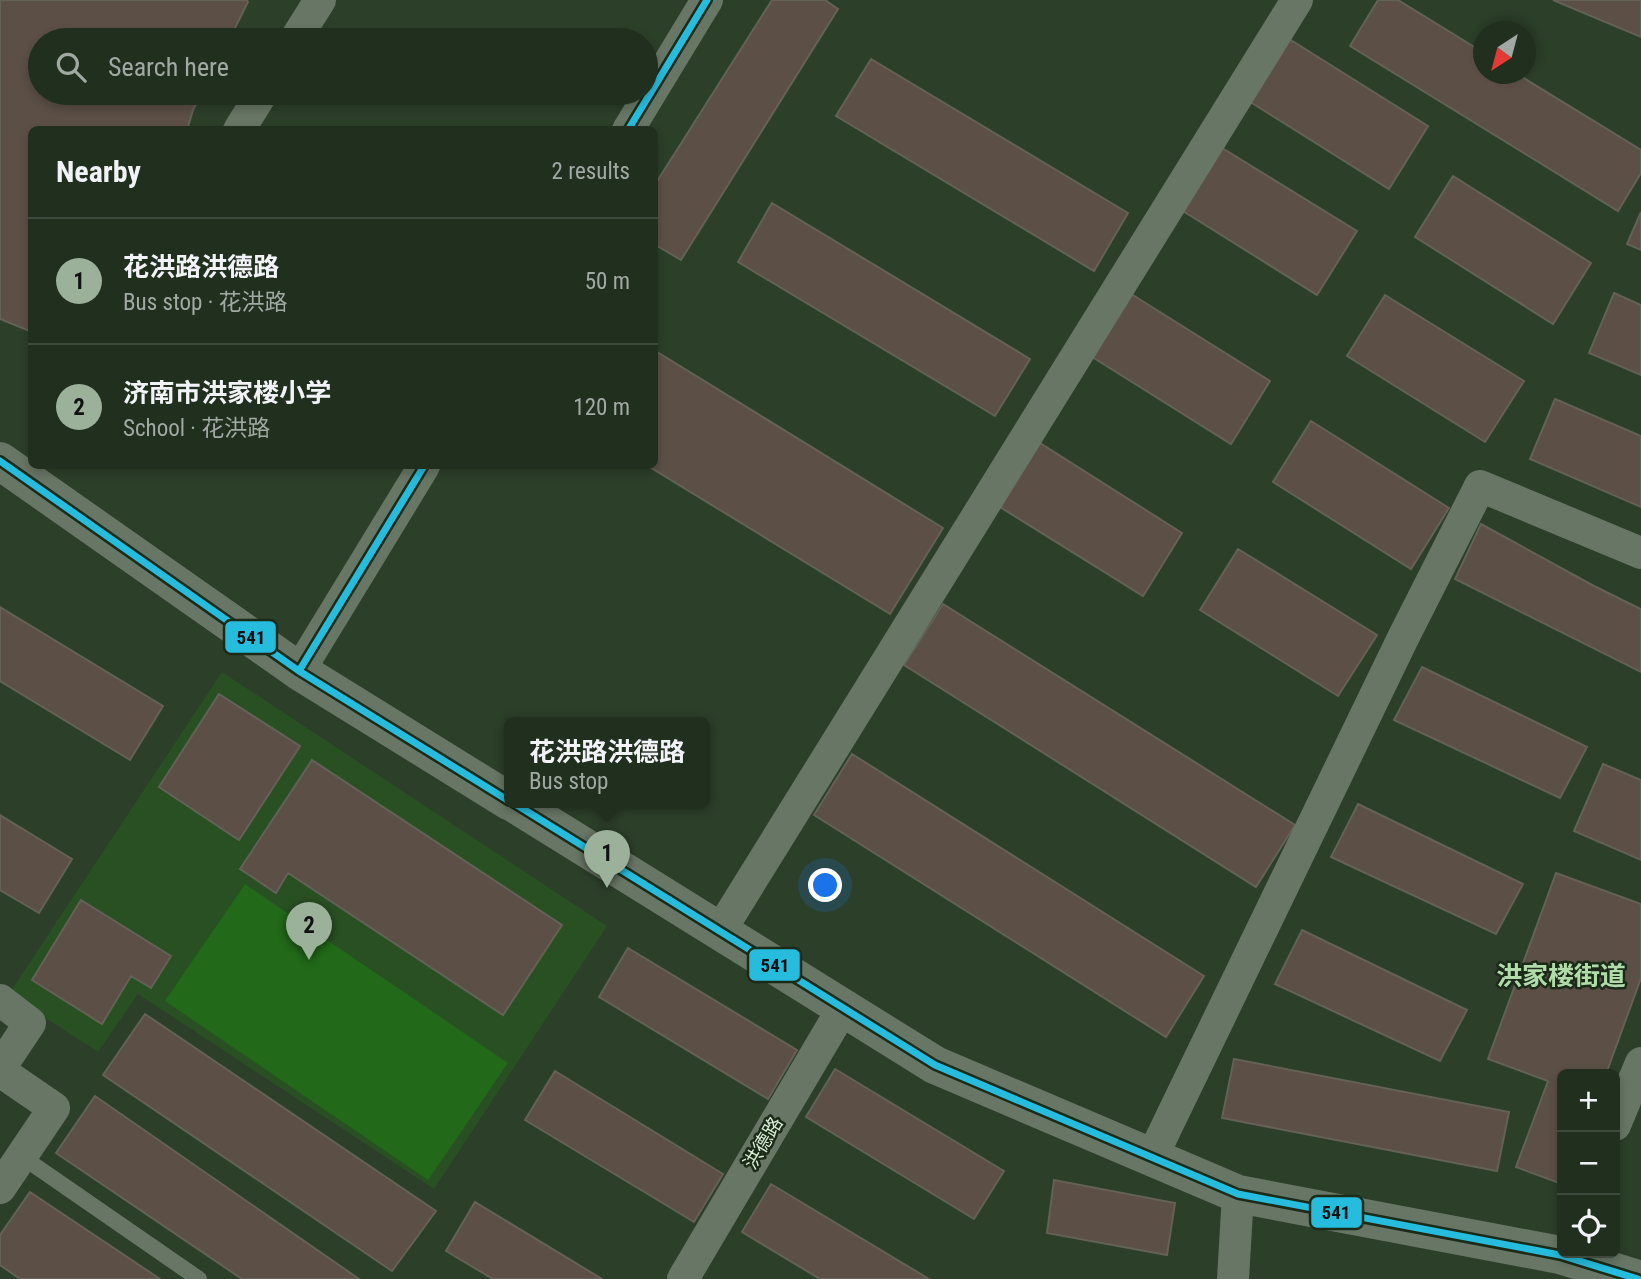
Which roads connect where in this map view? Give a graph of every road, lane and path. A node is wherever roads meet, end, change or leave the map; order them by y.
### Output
1 (320, 0) edge
2 (707, 0) edge
3 (1297, 0) edge
4 (302, 28) edge
5 (658, 81) edge
6 (255, 105) edge
7 (643, 105) edge
8 (241, 126) edge
9 (630, 126) edge
10 (0, 461) edge
11 (422, 469) edge
12 (1641, 553) edge
13 (299, 671) junction
14 (504, 797) edge
15 (521, 808) edge
16 (720, 931) junction
17 (0, 1000) edge
18 (843, 1008) junction
19 (1641, 1063) edge
20 (0, 1069) edge
21 (1620, 1113) edge
22 (21, 1156) junction
23 (1152, 1157) junction
24 (0, 1188) edge
25 (1238, 1194) junction
26 (1557, 1251) edge
27 (1578, 1258) edge
28 (199, 1279) edge
29 (683, 1279) edge
30 (1233, 1279) edge
31 (1638, 1279) edge

1 - 4 street
2 - 5 street
3 - 16 street
6 - 8 street
7 - 9 street
10 - 13 street
11 - 13 street
12 - 23 street
13 - 14 street
15 - 16 street
16 - 18 street
17 - 20 street
18 - 23 street
18 - 29 street, 洪德路
19 - 21 street
20 - 22 street
22 - 24 street
22 - 28 lane
23 - 25 street
25 - 26 street
25 - 30 street
27 - 31 street

